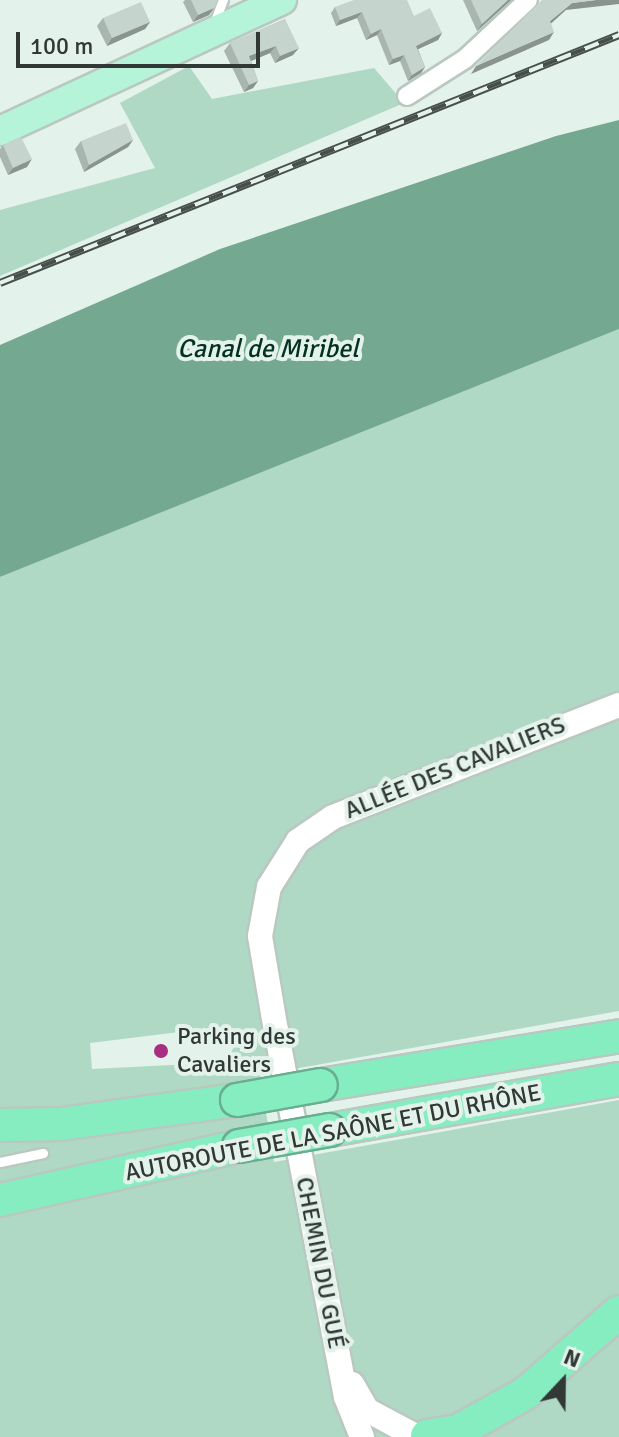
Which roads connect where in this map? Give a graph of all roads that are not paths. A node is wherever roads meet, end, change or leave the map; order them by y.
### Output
1 (223, 0) edge
2 (282, 0) edge
3 (528, 0) edge
4 (210, 33) junction
5 (407, 96) dead end
6 (0, 131) edge
7 (619, 705) edge
8 (619, 1036) edge
9 (284, 1071) joint
10 (619, 1079) edge
11 (488, 1099) junction
12 (619, 1100) edge
13 (0, 1112) edge
14 (119, 1118) junction
15 (0, 1125) edge
16 (43, 1153) dead end
17 (0, 1162) edge
18 (0, 1200) edge
19 (619, 1312) edge
20 (619, 1327) edge
21 (339, 1361) junction
22 (415, 1436) edge
23 (362, 1437) edge
24 (494, 1437) edge

1 - 4 lane
2 - 4 main road
3 - 5 street
4 - 6 main road
7 - 9 street, ALLÉE DES CAVALIERS
8 - 14 highway, AUTOROUTE DE LA SAÔNE ET DU RHÔNE, bridge
9 - 21 street, CHEMIN DU GUÉ
10 - 11 highway, AUTOROUTE DE LA SAÔNE ET DU RHÔNE
11 - 12 highway
11 - 18 highway, AUTOROUTE DE LA SAÔNE ET DU RHÔNE, bridge
13 - 14 highway
14 - 15 highway, AUTOROUTE DE LA SAÔNE ET DU RHÔNE
16 - 17 lane
19 - 22 highway
20 - 24 highway
21 - 22 street, CHEMIN DU GUÉ
21 - 23 street, CHEMIN DU GUÉ

